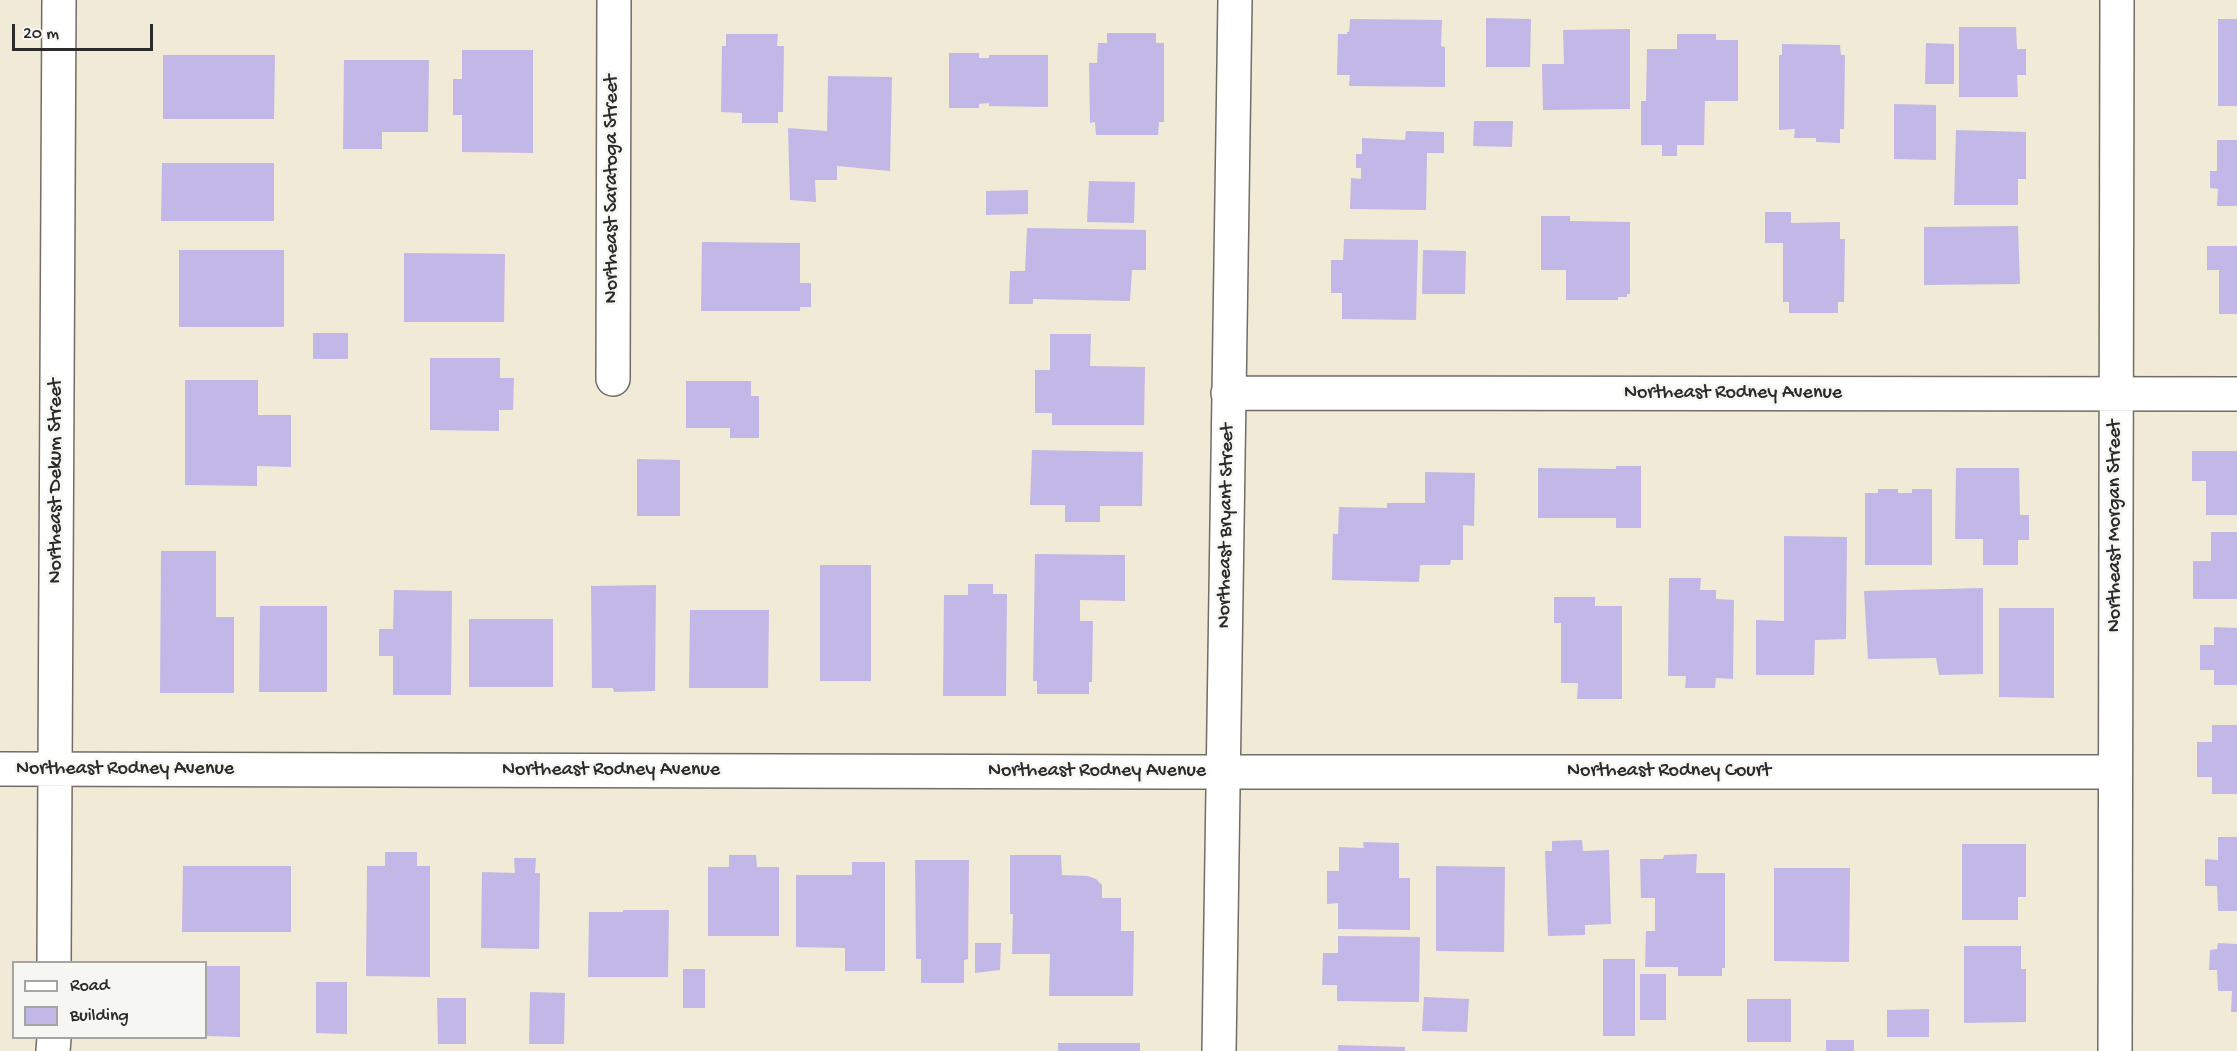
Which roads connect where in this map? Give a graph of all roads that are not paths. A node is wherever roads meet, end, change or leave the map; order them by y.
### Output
1 (59, 0) edge
2 (614, 0) edge
3 (1235, 0) edge
4 (2117, 0) edge
5 (613, 379) dead end
6 (1228, 393) junction
7 (2116, 394) junction
8 (2237, 394) edge
9 (0, 769) edge
10 (56, 770) junction
11 (1223, 772) junction
12 (2115, 772) junction
13 (54, 961) edge
14 (1219, 1051) edge
15 (2115, 1051) edge

1 - 10 street, Northeast Dekum Street
2 - 5 street, Northeast Saratoga Street
3 - 6 street, Northeast Bryant Street
4 - 7 street, Northeast Morgan Street
6 - 7 street, Northeast Rodney Avenue
6 - 11 street, Northeast Bryant Street
7 - 8 street, Northeast Rodney Avenue
7 - 12 street, Northeast Morgan Street
9 - 10 street, Northeast Rodney Avenue
10 - 11 street, Northeast Rodney Avenue
10 - 13 street, Northeast Dekum Street
11 - 12 street, Northeast Rodney Court
11 - 14 street, Northeast Bryant Street
12 - 15 street, Northeast Morgan Street

